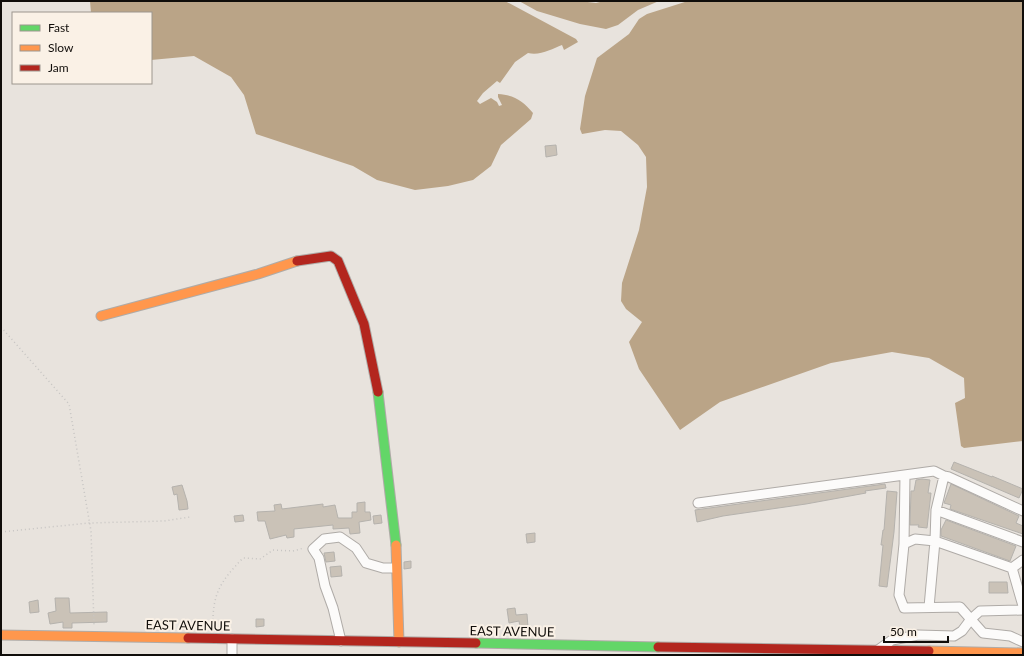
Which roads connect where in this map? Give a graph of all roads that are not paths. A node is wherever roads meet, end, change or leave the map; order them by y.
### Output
1 (102, 316) dead end
2 (905, 475) junction
3 (944, 476) junction
4 (698, 503) dead end
5 (936, 510) junction
6 (1023, 512) edge
7 (935, 541) junction
8 (1023, 542) edge
9 (904, 544) junction
10 (1023, 560) edge
11 (396, 568) junction
12 (1012, 568) junction
13 (1023, 606) edge
14 (929, 607) junction
15 (1023, 610) edge
16 (971, 619) junction
17 (1, 635) edge
18 (232, 639) junction
19 (341, 641) junction
20 (399, 642) junction
21 (1023, 642) edge
22 (878, 650) junction
23 (826, 652) edge
24 (1023, 653) edge
25 (998, 654) edge
26 (232, 655) edge

1 - 11 main road
2 - 3 street
2 - 4 street
2 - 9 street
3 - 5 street
3 - 6 street
5 - 7 street
5 - 8 street
7 - 9 street
7 - 12 street
7 - 14 street
9 - 14 street
10 - 12 street
11 - 19 street
11 - 20 main road
12 - 13 street
14 - 16 street
15 - 16 street
16 - 21 street
16 - 22 street
17 - 18 main road, EAST AVENUE
18 - 19 main road, EAST AVENUE
18 - 26 street
19 - 20 main road, EAST AVENUE
20 - 23 main road, EAST AVENUE
22 - 23 main road, EAST AVENUE
22 - 25 main road, EAST AVENUE
24 - 25 main road, EAST AVENUE

